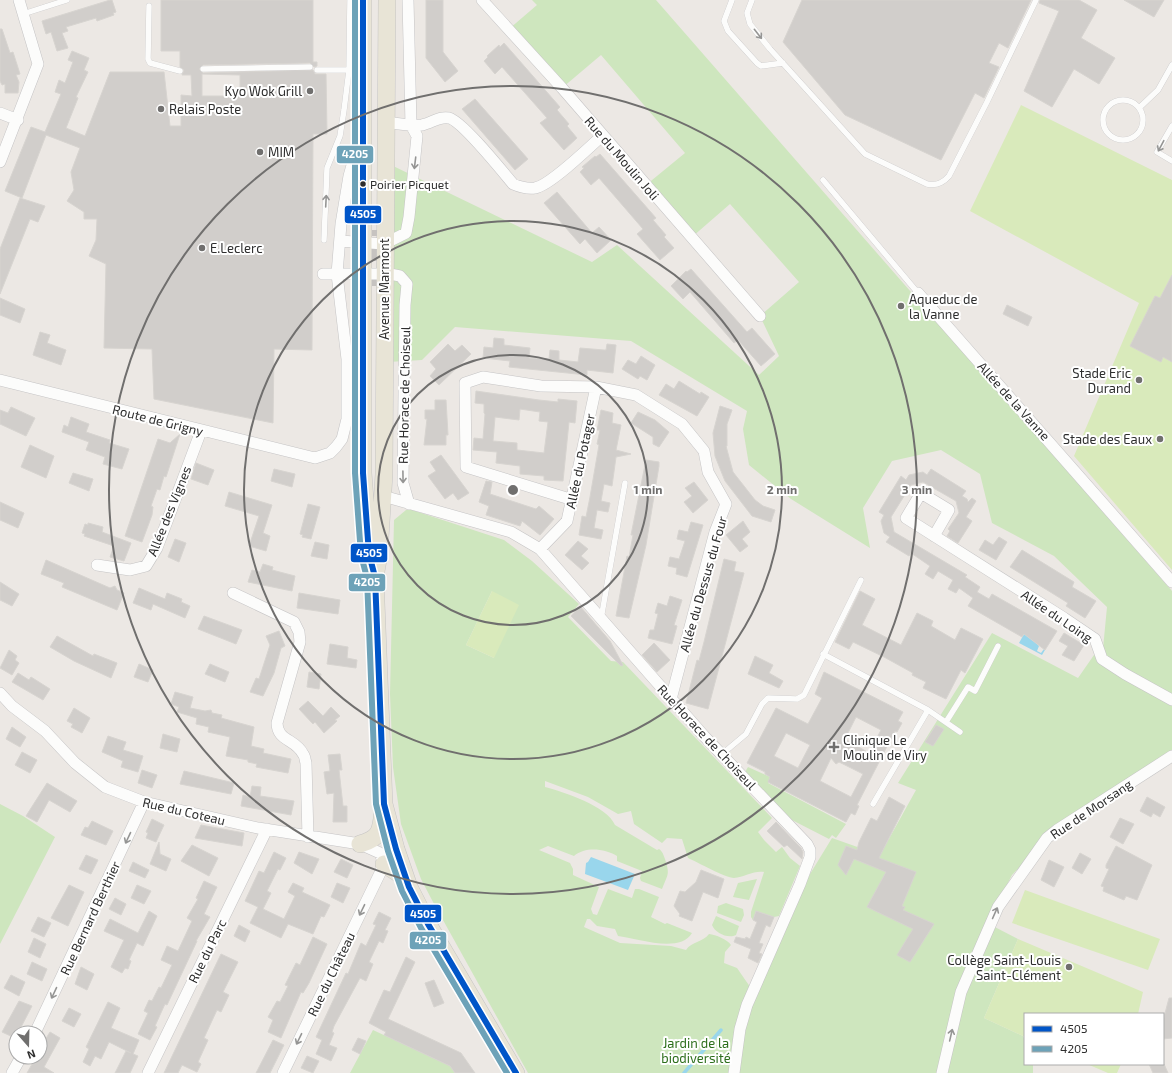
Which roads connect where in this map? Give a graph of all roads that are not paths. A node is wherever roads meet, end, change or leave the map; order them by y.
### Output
1 (19, 0) edge
2 (67, 0) edge
3 (350, 0) edge
4 (363, 0) edge
5 (372, 0) edge
6 (378, 0) edge
7 (386, 0) edge
8 (408, 0) edge
9 (482, 0) edge
10 (732, 0) edge
11 (752, 0) edge
12 (1036, 0) edge
13 (149, 6) dead end
14 (23, 14) junction
15 (367, 48) junction
16 (783, 63) junction
17 (1172, 65) edge
18 (310, 68) dead end
19 (203, 69) dead end
20 (317, 70) dead end
21 (349, 70) junction
22 (180, 71) dead end
23 (1139, 108) junction
24 (0, 113) edge
25 (18, 120) junction
26 (386, 122) junction
27 (411, 125) junction
28 (1172, 126) edge
29 (364, 127) junction
30 (602, 136) junction
31 (1172, 161) edge
32 (0, 162) edge
33 (823, 180) dead end
34 (373, 237) junction
35 (324, 240) dead end
36 (340, 241) junction
37 (324, 274) dead end
38 (338, 274) junction
39 (373, 280) junction
40 (918, 293) joint
41 (760, 316) dead end
42 (0, 380) edge
43 (596, 387) junction
44 (201, 431) junction
45 (375, 479) junction
46 (625, 484) dead end
47 (383, 496) junction
48 (573, 500) junction
49 (409, 504) junction
50 (934, 536) dead end
51 (540, 549) junction
52 (380, 554) junction
53 (97, 565) dead end
54 (376, 577) junction
55 (861, 580) dead end
56 (1172, 582) edge
57 (233, 593) dead end
58 (601, 620) junction
59 (998, 646) dead end
60 (823, 654) junction
61 (0, 694) edge
62 (671, 699) junction
63 (1172, 700) edge
64 (928, 710) junction
65 (946, 722) junction
66 (960, 732) dead end
67 (722, 755) junction
68 (1172, 756) edge
69 (144, 802) junction
70 (384, 804) junction
71 (873, 804) dead end
72 (266, 829) junction
73 (308, 837) junction
74 (360, 844) junction
75 (381, 869) junction
76 (409, 886) junction
77 (38, 1025) edge
78 (148, 1073) edge
79 (283, 1073) edge
80 (516, 1073) edge
81 (734, 1073) edge
82 (942, 1073) edge

1 - 14 street
2 - 14 lane
3 - 21 lane
4 - 15 main road, Avenue Marmont
5 - 15 main road, Avenue Marmont
6 - 34 main road, Avenue Marmont
7 - 26 main road, Avenue Marmont
8 - 27 street
9 - 30 street, Rue du Moulin Joli
10 - 16 lane
11 -> 16 lane
12 - 16 lane
13 - 22 lane
14 - 25 street
15 - 29 main road, Avenue Marmont
15 - 34 main road, Avenue Marmont
17 - 23 lane
18 - 19 lane
20 - 21 lane
35 -> 21 lane
23 - 23 lane
24 - 25 street
25 - 32 street
26 - 27 street
26 - 34 main road, Avenue Marmont
27 - 30 street
27 -> 34 street
28 -> 31 lane
29 - 34 main road, Avenue Marmont
29 - 36 street
30 - 41 street, Rue du Moulin Joli
33 - 40 lane
34 - 36 street
34 - 39 main road, Avenue Marmont
36 - 38 street
37 - 38 street
38 - 39 street
38 - 44 street, Route de Grigny
39 - 45 main road, Avenue Marmont
39 - 45 main road, Avenue Marmont
39 -> 49 street, Rue Horace de Choiseul
40 - 56 street, Allée de la Vanne
42 - 44 street, Route de Grigny
43 - 48 street, Allée du Potager
43 - 48 street, Allée du Dessus du Four
43 - 62 street, Allée du Dessus du Four
44 - 53 street, Allée des Vignes
45 - 47 main road, Avenue Marmont
45 - 52 main road, Avenue Marmont
45 - 54 main road, Avenue Marmont
46 - 58 lane
47 - 49 street, Rue Horace de Choiseul
47 - 52 main road, Avenue Marmont
48 - 51 street, Allée du Potager
49 - 51 street, Rue Horace de Choiseul
50 - 63 street, Allée du Loing
51 - 58 street, Rue Horace de Choiseul
52 - 54 main road, Avenue Marmont
54 - 70 main road, Avenue Marmont
55 - 60 lane
57 - 73 street
58 - 62 street, Rue Horace de Choiseul
59 - 65 lane
60 - 64 lane
60 - 67 lane
61 - 69 street, Rue du Coteau
62 - 67 street, Rue Horace de Choiseul
64 - 65 lane
64 - 71 lane
65 - 66 lane
67 - 81 street, Rue Horace de Choiseul
82 -> 68 street, Rue de Morsang
69 - 72 street, Rue du Coteau
69 -> 77 street, Rue Bernard Berthier
70 - 74 main road
70 - 76 main road, Avenue Marmont
72 - 73 street, Rue du Coteau
72 - 78 street, Rue du Parc
73 - 74 street, Rue du Coteau
74 - 75 street, Rue du Coteau
75 - 76 main road
75 -> 79 street, Rue du Château
76 - 80 main road, Avenue Marmont

